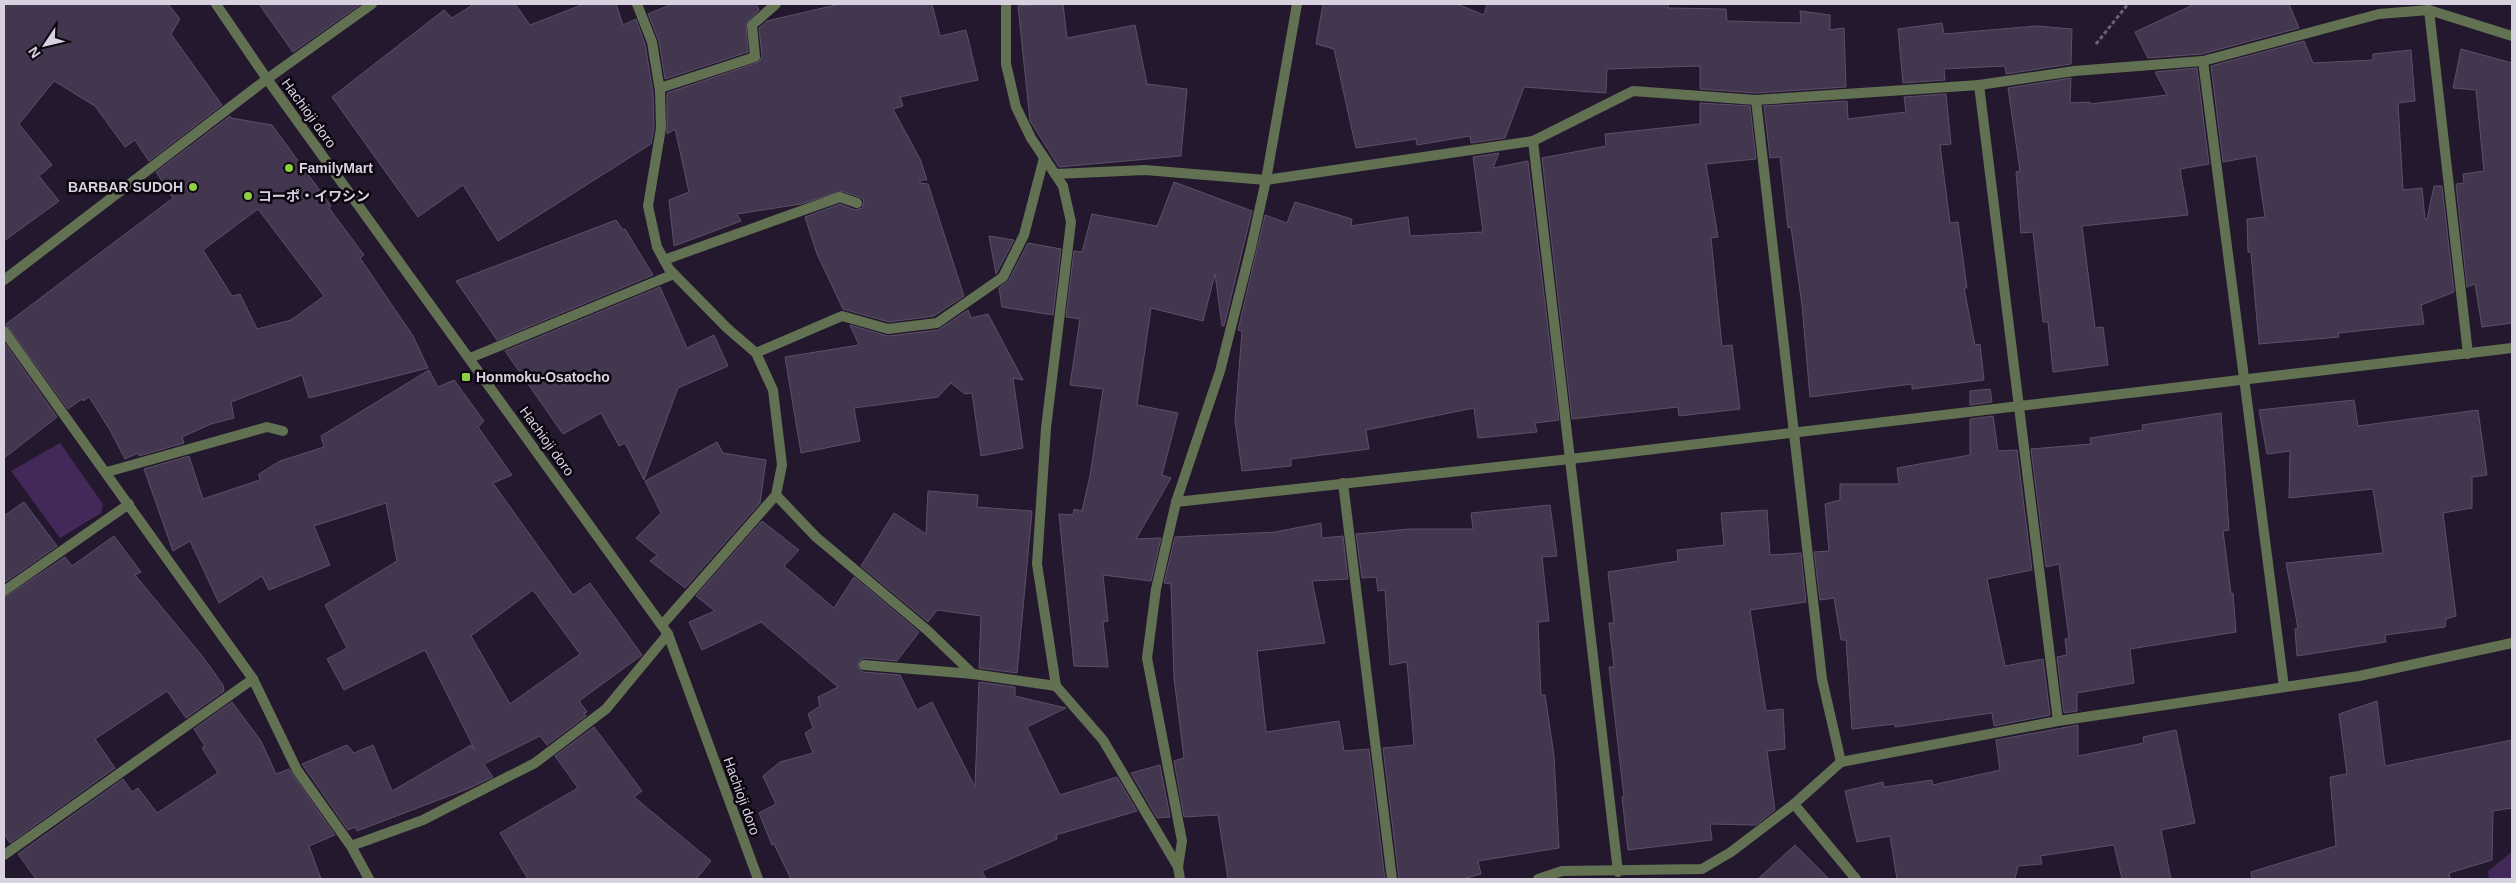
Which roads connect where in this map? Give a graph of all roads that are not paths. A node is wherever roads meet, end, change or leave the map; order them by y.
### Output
1 (216, 4) edge
2 (372, 4) edge
3 (637, 4) edge
4 (776, 4) edge
5 (1006, 4) edge
6 (1297, 4) edge
7 (2429, 10) junction
8 (2512, 36) edge
9 (2203, 61) junction
10 (267, 79) junction
11 (1979, 85) junction
12 (660, 88) junction
13 (1756, 100) junction
14 (1533, 141) junction
15 (1044, 158) junction
16 (1055, 174) junction
17 (1266, 180) junction
18 (857, 202) dead end
19 (664, 260) junction
20 (674, 274) junction
21 (4, 280) edge
22 (4, 331) edge
23 (2512, 348) edge
24 (756, 353) junction
25 (2468, 354) junction
26 (470, 358) junction
27 (2244, 380) junction
28 (2018, 407) junction
29 (283, 431) dead end
30 (1793, 434) junction
31 (1570, 460) junction
32 (106, 472) junction
33 (1343, 483) junction
34 (776, 495) junction
35 (1176, 502) junction
36 (129, 504) junction
37 (4, 591) edge
38 (665, 629) junction
39 (2512, 643) edge
40 (864, 665) dead end
41 (973, 674) junction
42 (253, 679) junction
43 (1056, 686) junction
44 (2284, 687) junction
45 (2058, 721) junction
46 (1842, 762) junction
47 (1794, 804) junction
48 (351, 846) junction
49 (4, 856) edge
50 (1178, 867) junction
51 (1618, 872) junction
52 (369, 879) edge
53 (758, 879) edge
54 (1180, 879) edge
55 (1392, 879) edge
56 (1538, 879) edge
57 (1856, 879) edge

1 - 10 street, Hachioji doro
2 - 10 street
3 - 12 street
4 - 12 street
5 - 15 street
6 - 17 street
7 - 8 street
7 - 9 street
7 - 25 street
9 - 11 street
9 - 27 street
10 - 21 street
10 - 26 street, Hachioji doro
11 - 13 street
11 - 28 street
12 - 19 street
13 - 14 street
13 - 30 street
14 - 17 street
14 - 31 street
15 - 16 street
15 - 24 street
16 - 17 street
16 - 43 street
17 - 35 street
18 - 19 street
19 - 20 street
20 - 24 street
20 - 26 street
22 - 32 street
23 - 25 street
24 - 34 street
25 - 27 street
26 - 38 street, Hachioji doro
27 - 28 street
27 - 44 street
28 - 30 street
28 - 45 street
29 - 32 street
30 - 31 street
30 - 46 street
31 - 33 street
31 - 51 street
32 - 36 street
33 - 35 street
33 - 55 street
34 - 38 street
34 - 41 street
35 - 50 street
36 - 37 street
36 - 42 street
38 - 48 street
38 - 53 street, Hachioji doro
39 - 44 street
40 - 41 street
41 - 43 street
42 - 48 street
42 - 49 street
43 - 50 street
44 - 45 street
45 - 46 street
46 - 47 street
47 - 51 street
47 - 57 street
48 - 52 street
50 - 54 street
51 - 56 street

